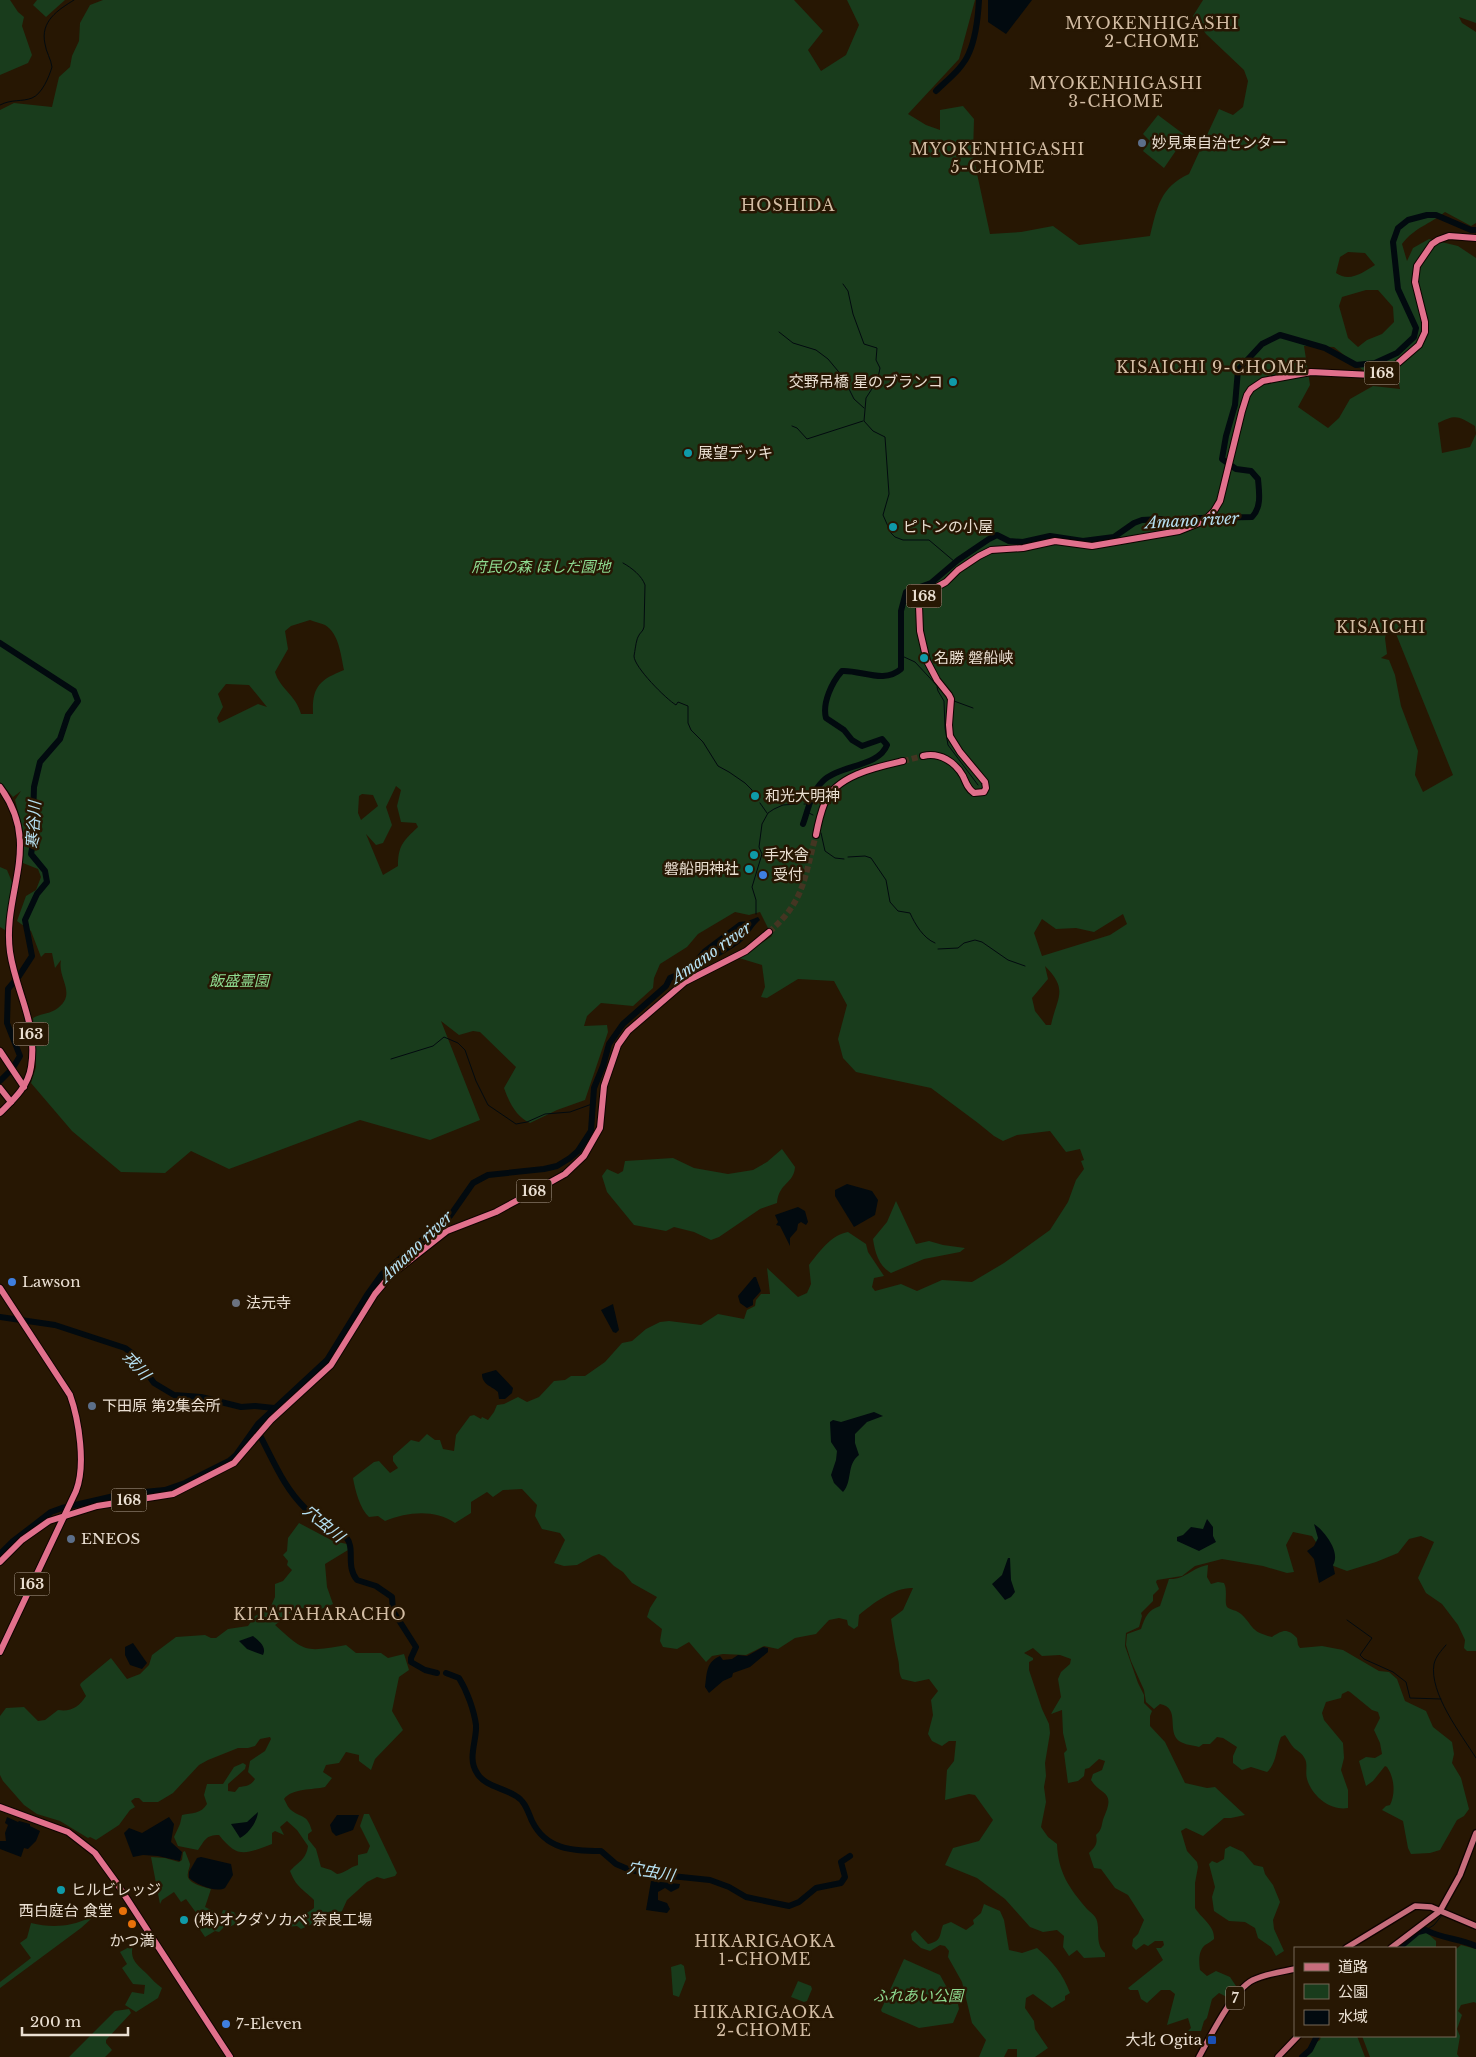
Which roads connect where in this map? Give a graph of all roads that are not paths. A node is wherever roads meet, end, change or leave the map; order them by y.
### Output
1 (1476, 238) edge
2 (923, 756) tunnel mouth
3 (903, 761) tunnel mouth
4 (0, 787) edge
5 (816, 835) tunnel mouth
6 (769, 932) tunnel mouth
7 (0, 1051) edge
8 (24, 1087) junction
9 (0, 1088) edge
10 (11, 1102) junction
11 (0, 1113) edge
12 (0, 1288) edge
13 (65, 1513) junction
14 (0, 1562) edge
15 (0, 1652) edge
16 (0, 1807) edge
17 (1476, 1833) edge
18 (1440, 1911) junction
19 (1476, 1926) edge
20 (1348, 1947) edge
21 (1392, 1947) edge
22 (1294, 1969) edge
23 (1297, 2037) edge
24 (230, 2057) edge
25 (1199, 2057) edge
26 (1278, 2057) edge

1 - 2 highway, 168
3 - 5 highway
4 - 8 highway, 163
6 - 13 highway, 168
7 - 8 highway, 163
8 - 10 highway, 163
9 - 10 highway
10 - 11 highway, 163
12 - 13 highway, 163
13 - 14 highway, 168
13 - 15 highway, 163
16 - 24 highway
17 - 18 main road
18 - 19 main road
18 - 20 main road
18 - 21 main road
22 - 25 main road, 7
23 - 26 main road

